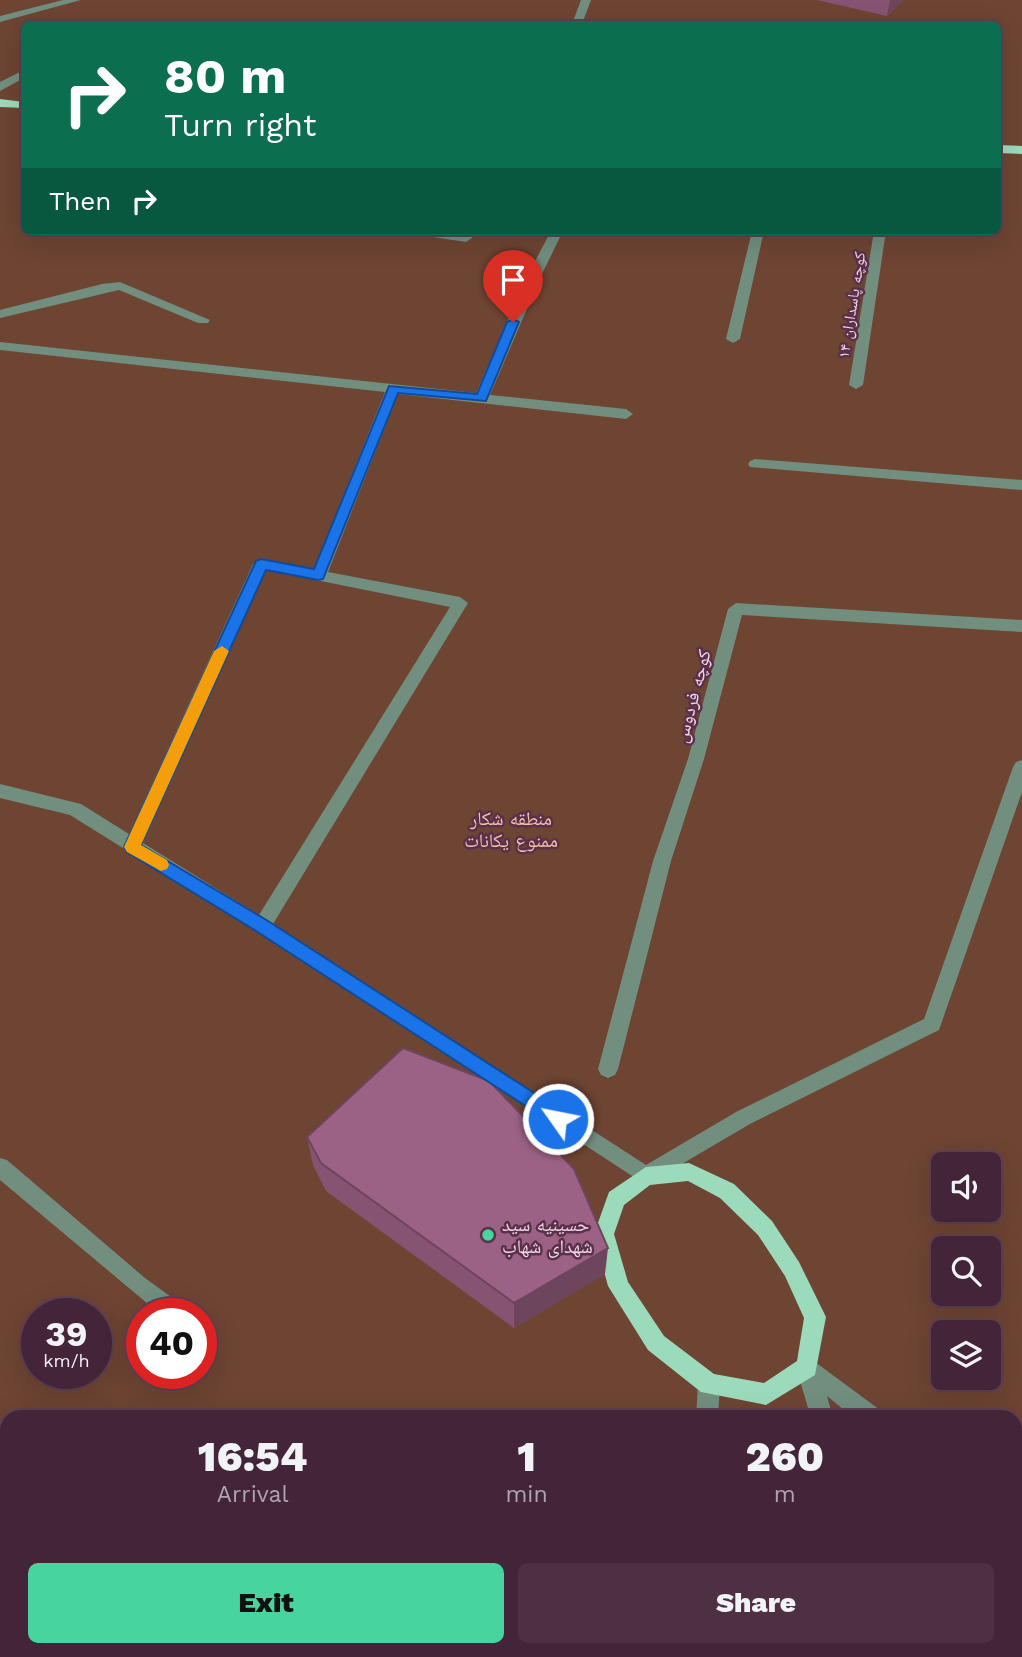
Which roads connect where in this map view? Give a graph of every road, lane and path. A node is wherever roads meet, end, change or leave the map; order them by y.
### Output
1 (76, 0) edge
2 (586, 0) edge
3 (0, 19) edge
4 (578, 21) edge
5 (21, 75) edge
6 (0, 87) edge
7 (0, 103) edge
8 (21, 105) edge
9 (1001, 149) edge
10 (1022, 150) edge
11 (444, 235) edge
12 (554, 235) edge
13 (757, 235) edge
14 (879, 235) edge
15 (466, 239) dead end
16 (0, 314) edge
17 (202, 320) dead end
18 (733, 339) dead end
19 (0, 346) edge
20 (856, 385) dead end
21 (393, 389) junction
22 (481, 398) junction
23 (626, 414) dead end
24 (755, 464) dead end
25 (1022, 485) edge
26 (318, 575) junction
27 (1022, 626) edge
28 (1022, 767) edge
29 (0, 791) edge
30 (132, 847) junction
31 (262, 926) junction
32 (608, 1069) dead end
33 (0, 1167) edge
34 (646, 1176) junction
35 (155, 1298) edge
36 (807, 1367) junction
37 (709, 1384) junction
38 (707, 1410) edge
39 (820, 1410) edge
40 (862, 1410) edge

1 - 3 street
2 - 4 street
5 - 6 street
7 - 8 main road
9 - 10 main road
11 - 15 street
12 - 22 street
13 - 18 street
14 - 20 street, کوچه پاسداران ۱۴
16 - 17 street
19 - 21 street
21 - 22 street
21 - 26 street
22 - 23 street
24 - 25 street
26 - 30 street
26 - 31 street
27 - 32 street, کوچه فردوس
28 - 34 street
29 - 30 street
30 - 31 street
31 - 34 street
33 - 35 street
34 - 36 main road
34 - 37 main road
36 - 37 main road
36 - 39 street
36 - 40 street
37 - 38 street

